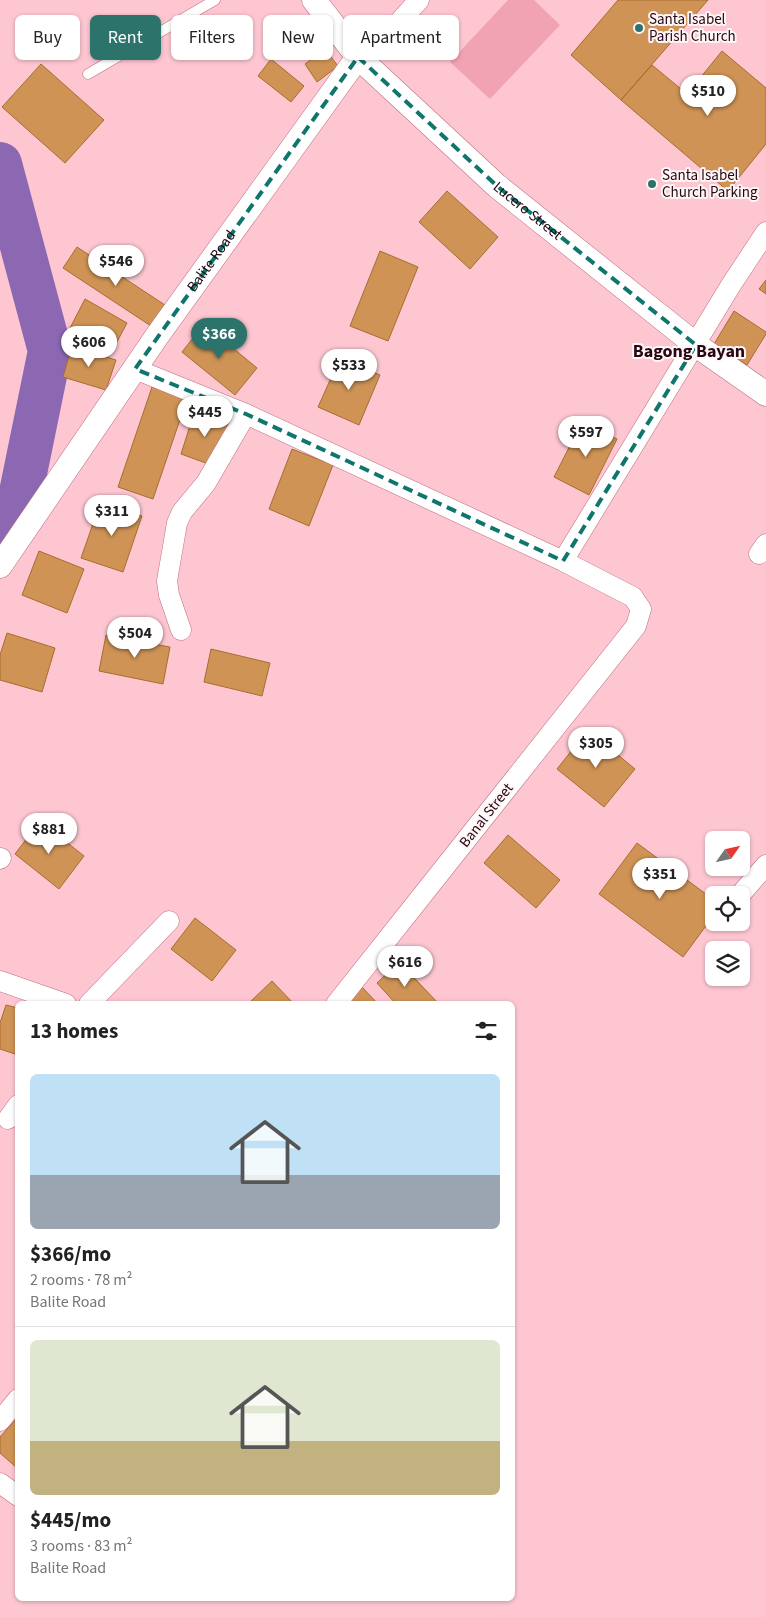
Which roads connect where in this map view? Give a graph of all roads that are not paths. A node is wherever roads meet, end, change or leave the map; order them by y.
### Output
1 (215, 0) edge
2 (314, 0) edge
3 (419, 0) edge
4 (406, 15) edge
5 (343, 38) edge
6 (356, 60) edge
7 (361, 60) edge
8 (88, 74) dead end
9 (766, 232) edge
10 (696, 345) junction
11 (135, 369) junction
12 (766, 394) edge
13 (246, 414) junction
14 (563, 561) junction
15 (0, 566) edge
16 (181, 630) dead end
17 (766, 865) edge
18 (748, 886) edge
19 (168, 921) dead end
20 (0, 981) edge
21 (57, 1001) edge
22 (92, 1001) edge
23 (338, 1001) edge
24 (15, 1403) edge
25 (0, 1421) edge
26 (0, 1483) edge
27 (15, 1494) edge

1 - 8 lane
2 - 5 street, Lucero Street
3 - 4 street
6 - 11 street, Balite Road
7 - 10 street, Lucero Street
9 - 10 street
10 - 12 street, Lucero Street
10 - 14 street
11 - 13 street
11 - 15 street, Balite Road
13 - 14 street
13 - 16 street
14 - 23 street, Banal Street
17 - 18 street
19 - 22 street
20 - 21 street
24 - 25 street
26 - 27 street

